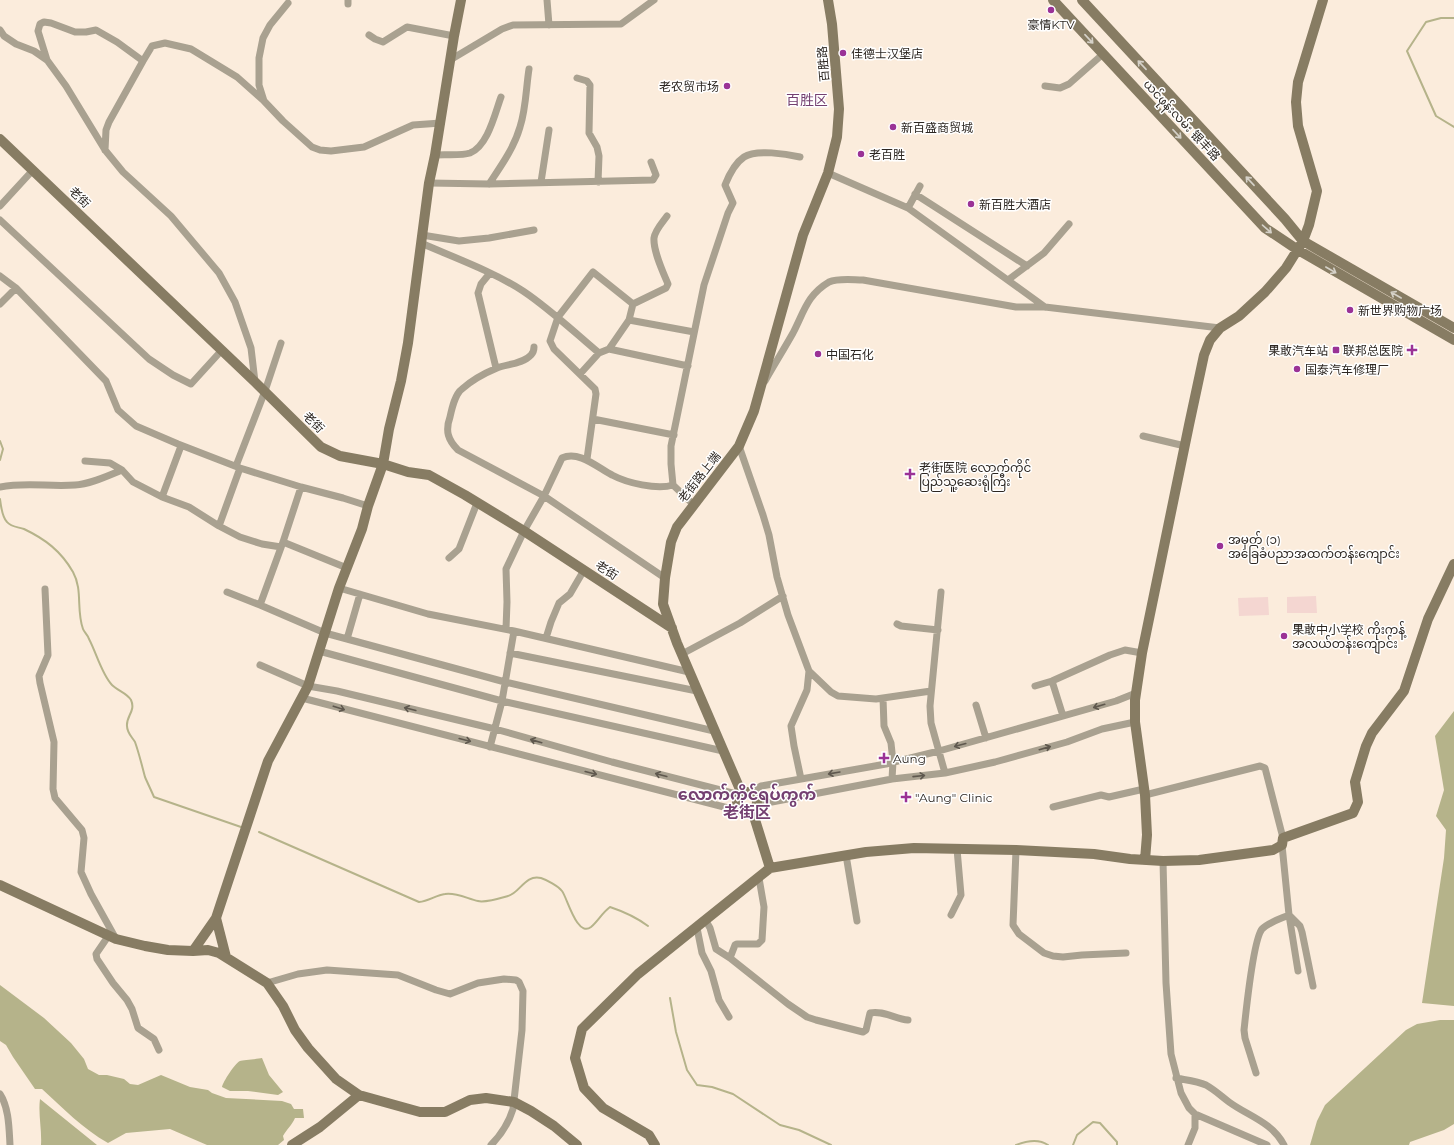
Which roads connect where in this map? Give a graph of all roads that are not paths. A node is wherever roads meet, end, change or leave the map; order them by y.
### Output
1 (461, 0) edge
2 (547, 0) edge
3 (654, 0) edge
4 (828, 0) edge
5 (1053, 0) edge
6 (1082, 0) edge
7 (1323, 0) edge
8 (288, 4) dead end
9 (549, 24) junction
10 (0, 30) edge
11 (369, 35) dead end
12 (454, 36) junction
13 (1103, 54) junction
14 (47, 60) junction
15 (450, 60) junction
16 (143, 61) junction
17 (529, 69) dead end
18 (577, 78) dead end
19 (1045, 86) dead end
20 (501, 97) dead end
21 (264, 101) junction
22 (440, 123) junction
23 (549, 130) dead end
24 (0, 139) edge
25 (105, 150) junction
26 (435, 155) junction
27 (800, 157) dead end
28 (651, 162) dead end
29 (33, 170) junction
30 (828, 174) junction
31 (541, 182) junction
32 (598, 182) junction
33 (429, 183) junction
34 (489, 184) junction
35 (920, 186) dead end
36 (915, 194) junction
37 (0, 206) edge
38 (908, 208) junction
39 (667, 216) dead end
40 (0, 220) edge
41 (1069, 224) dead end
42 (534, 230) dead end
43 (421, 239) junction
44 (1300, 246) junction
45 (1026, 266) junction
46 (490, 273) junction
47 (0, 276) edge
48 (1008, 280) junction
49 (16, 288) junction
50 (0, 304) edge
51 (634, 304) junction
52 (1046, 307) junction
53 (558, 317) junction
54 (629, 320) junction
55 (1220, 328) junction
56 (1454, 328) edge
57 (694, 332) junction
58 (1454, 340) edge
59 (281, 343) dead end
60 (534, 347) dead end
61 (609, 349) junction
62 (222, 350) junction
63 (599, 353) junction
64 (688, 366) junction
65 (496, 368) junction
66 (580, 374) junction
67 (255, 382) junction
68 (761, 389) junction
69 (265, 391) junction
70 (593, 419) junction
71 (674, 435) junction
72 (1143, 436) dead end
73 (181, 446) junction
74 (739, 446) junction
75 (1184, 446) junction
76 (587, 459) junction
77 (85, 461) dead end
78 (383, 464) junction
79 (238, 467) junction
80 (122, 470) junction
81 (673, 485) junction
82 (0, 487) edge
83 (301, 487) junction
84 (162, 496) junction
85 (544, 496) junction
86 (477, 503) junction
87 (694, 504) junction
88 (368, 506) junction
89 (219, 526) junction
90 (524, 532) junction
91 (282, 545) junction
92 (449, 558) dead end
93 (1454, 564) edge
94 (347, 568) junction
95 (584, 570) junction
96 (665, 578) junction
97 (339, 588) junction
98 (45, 589) dead end
99 (227, 592) dead end
100 (941, 592) dead end
101 (360, 594) junction
102 (783, 596) junction
103 (260, 604) junction
104 (898, 624) dead end
105 (672, 628) junction
106 (510, 630) junction
107 (938, 630) junction
108 (325, 633) junction
109 (546, 638) junction
110 (347, 639) junction
111 (319, 652) junction
112 (1142, 653) junction
113 (510, 654) junction
114 (682, 654) junction
115 (260, 665) dead end
116 (809, 671) junction
117 (689, 672) junction
118 (1052, 681) junction
119 (505, 682) junction
120 (308, 686) junction
121 (1035, 686) dead end
122 (697, 691) junction
123 (931, 691) junction
124 (1136, 693) junction
125 (302, 698) junction
126 (883, 698) junction
127 (502, 701) junction
128 (976, 705) dead end
129 (1063, 716) junction
130 (1135, 722) junction
131 (495, 729) junction
132 (714, 731) junction
133 (986, 738) junction
134 (490, 747) junction
135 (723, 751) junction
136 (939, 751) junction
137 (893, 762) junction
138 (945, 773) junction
139 (801, 779) junction
140 (892, 779) junction
141 (1144, 792) junction
142 (744, 794) junction
143 (1053, 807) dead end
144 (754, 808) junction
145 (739, 809) junction
146 (1283, 842) junction
147 (957, 849) junction
148 (1016, 850) junction
149 (846, 855) junction
150 (1145, 860) junction
151 (1163, 861) junction
152 (770, 868) junction
153 (759, 878) junction
154 (0, 885) edge
155 (951, 915) dead end
156 (1289, 915) junction
157 (216, 918) junction
158 (706, 921) junction
159 (858, 921) dead end
160 (697, 928) junction
161 (113, 937) junction
162 (193, 951) junction
163 (1126, 953) dead end
164 (226, 957) junction
165 (730, 958) junction
166 (1298, 971) dead end
167 (267, 983) junction
168 (1313, 986) dead end
169 (729, 1017) dead end
170 (908, 1020) dead end
171 (159, 1050) dead end
172 (1256, 1073) dead end
173 (1176, 1078) junction
174 (0, 1094) edge
175 (359, 1095) junction
176 (514, 1102) junction
177 (1195, 1114) junction
178 (10, 1145) edge
179 (292, 1145) edge
180 (491, 1145) edge
181 (577, 1145) edge
182 (655, 1145) edge
183 (1188, 1145) edge
184 (1267, 1145) edge
185 (1284, 1145) edge

1 - 12 main road
2 - 9 street
3 - 9 street
4 - 30 main road, 百胜路
5 -> 13 main road, ယင်ဖုန်းလမ်း 银丰路
44 -> 6 main road, ယင်ဖုန်းလမ်း 银丰路
7 - 44 main road
8 - 21 street
9 - 15 street
10 - 14 street
11 - 12 street
12 - 15 main road
13 - 19 street
13 -> 44 main road, ယင်ဖုန်းလမ်း 银丰路
14 - 16 street
14 - 25 street
15 - 22 main road
16 - 21 street
16 - 25 street
17 - 34 street
18 - 32 street
20 - 26 street
21 - 22 street
22 - 26 main road
23 - 31 street
24 - 29 main road, 老街
25 - 67 street
26 - 33 main road
27 - 57 street
28 - 32 street
29 - 37 street
29 - 62 main road, 老街
30 - 38 street
30 - 68 main road, 老街路上端
31 - 32 street
31 - 34 street
33 - 34 street
33 - 43 main road
35 - 36 street
36 - 38 street
36 - 45 street
38 - 48 street
39 - 51 street
40 - 62 street
41 - 45 street
42 - 43 street
43 - 46 street
43 - 78 main road
44 - 55 main road
56 -> 44 main road
44 -> 58 main road
45 - 48 street
46 - 53 street
46 - 65 street
47 - 49 street
48 - 52 street
49 - 50 street
49 - 73 street
51 - 53 street
51 - 54 street
52 - 55 street
52 - 68 street
53 - 63 street
53 - 66 street
54 - 57 street
54 - 61 street
55 - 75 main road
57 - 64 street
59 - 69 street
60 - 65 street
61 - 63 street
61 - 64 street
62 - 67 main road, 老街
63 - 66 street
64 - 71 street
65 - 85 street
66 - 70 street
67 - 69 main road, 老街
68 - 74 main road, 老街路上端
69 - 78 main road, 老街
69 - 79 street
70 - 71 street
70 - 76 street
71 - 81 street
72 - 75 street
73 - 79 street
73 - 84 street
74 - 87 main road, 老街路上端
74 - 102 street
75 - 112 main road
76 - 81 street
76 - 85 street
77 - 80 street
78 - 86 main road, 老街
78 - 88 main road
79 - 83 street
79 - 89 street
80 - 82 street
80 - 84 street
81 - 87 street
83 - 88 street
83 - 91 street
84 - 89 street
85 - 90 street
85 - 96 street
86 - 90 main road, 老街
86 - 92 street
87 - 96 main road, 老街路上端
88 - 94 main road
89 - 91 street
90 - 95 main road, 老街
90 - 106 street
91 - 94 street
91 - 103 street
93 - 146 main road
94 - 97 main road
95 - 105 main road, 老街
95 - 109 street
96 - 105 main road, 老街路上端
97 - 101 street
97 - 108 main road
98 - 161 street
99 - 103 street
100 - 107 street
101 - 106 street
101 - 110 street
102 - 114 street
102 - 116 street
103 - 108 street
104 - 107 street
105 - 114 main road, 老街路上端
106 - 109 street
106 - 113 street
107 - 123 street
108 - 110 street
108 - 111 main road
109 - 117 street
110 - 119 street
111 - 120 main road
111 - 127 street
112 - 118 street
112 - 124 main road
113 - 119 street
113 - 122 street
114 - 117 main road, 老街路上端
115 - 120 street
116 - 126 street
116 - 139 street
117 - 122 main road, 老街路上端
118 - 121 street
118 - 129 street
119 - 127 street
119 - 132 street
120 - 125 main road
131 -> 120 street
122 - 132 main road, 老街路上端
123 - 126 street
123 - 136 street
124 -> 129 street
124 - 130 main road
125 -> 134 street
125 - 157 main road
126 - 137 street
127 - 131 street
127 - 135 street
128 - 133 street
129 - 133 street
138 -> 130 street
130 - 141 main road
131 - 134 street
142 -> 131 street
132 - 135 main road, 老街路上端
133 -> 136 street
134 -> 145 street
135 - 142 main road, 老街路上端
136 - 137 street
136 - 138 street
137 -> 139 street
137 - 140 street
140 -> 138 street
139 - 142 street
140 - 144 street
141 - 143 street
141 - 146 street
141 - 150 main road
142 - 144 main road
142 - 145 main road
144 - 145 main road
144 - 152 main road
146 - 151 main road
146 - 156 street
147 - 148 main road
147 - 149 main road
147 - 155 street
148 - 150 main road
148 - 163 street
149 - 152 main road
149 - 159 street
150 - 151 main road
151 - 173 street
152 - 153 main road
153 - 158 main road
153 - 165 street
154 - 161 main road
156 - 166 street
156 - 168 street
156 - 172 street
157 - 162 main road
157 - 164 main road
158 - 160 main road
158 - 165 street
160 - 169 street
160 - 182 main road
161 - 162 main road
161 - 171 street
162 - 164 main road
164 - 167 main road
165 - 170 street
167 - 175 main road
167 - 176 street
173 - 177 street
173 - 185 street
174 - 178 street
175 - 176 main road
175 - 179 main road
176 - 180 street
176 - 181 main road
177 - 183 street
177 - 184 street

